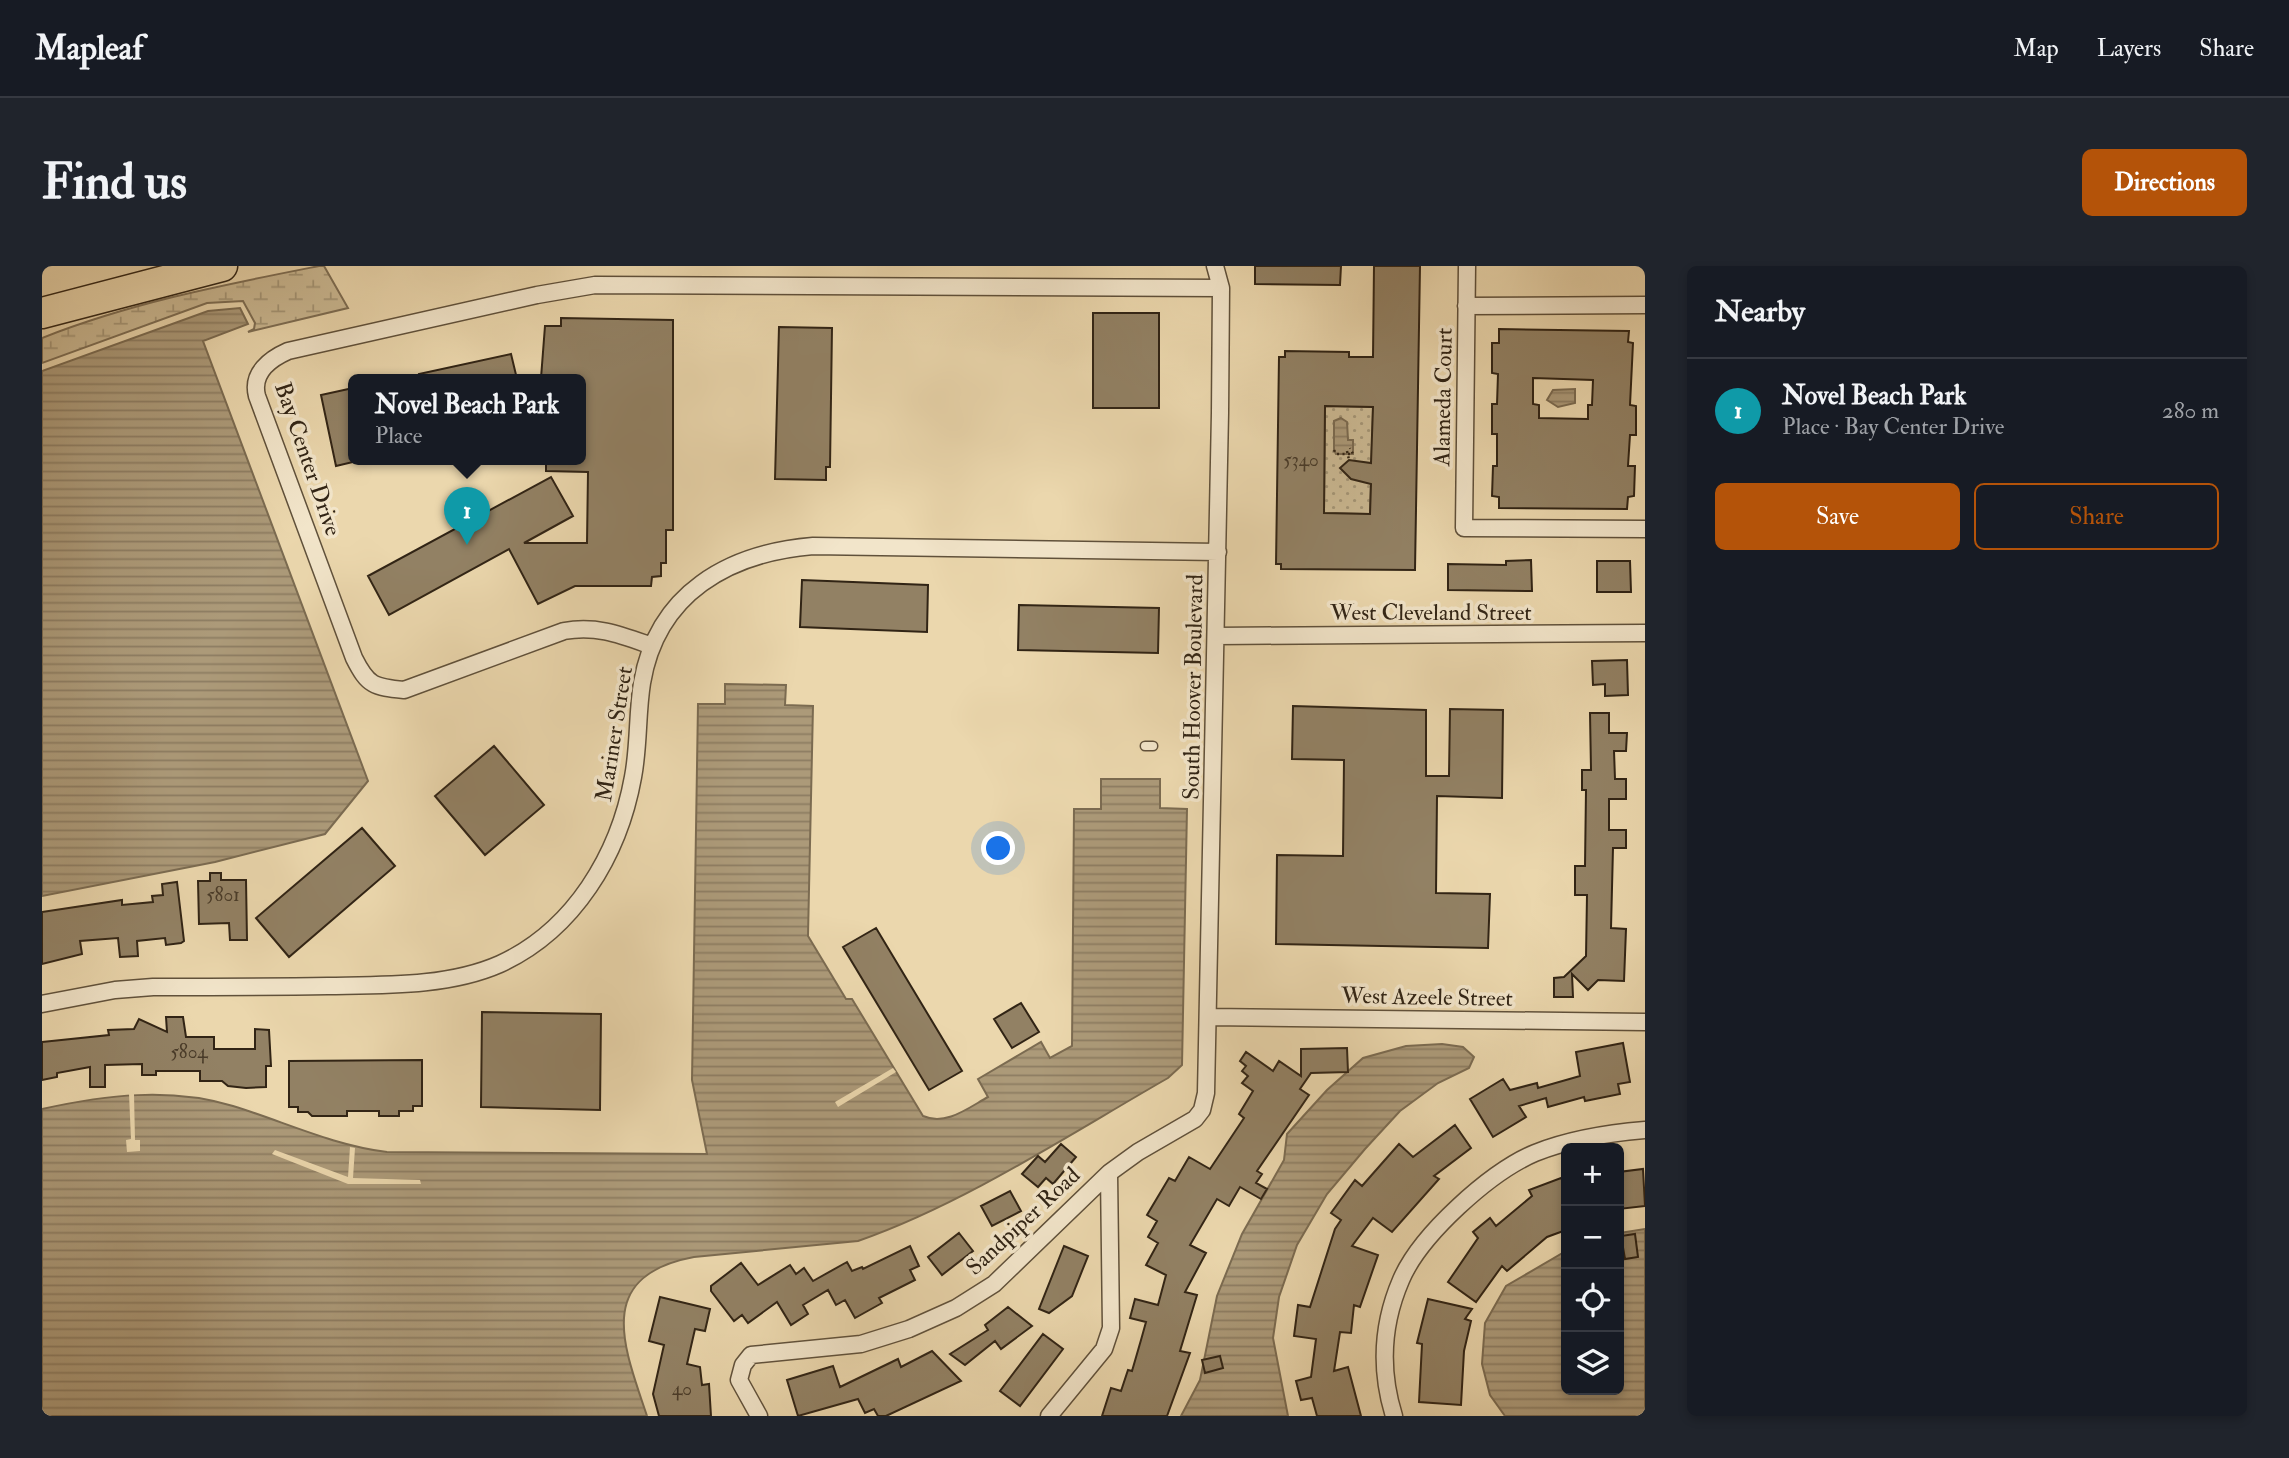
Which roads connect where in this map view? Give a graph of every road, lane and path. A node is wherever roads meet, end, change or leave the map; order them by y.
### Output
1 (147, 266) edge
2 (222, 266) edge
3 (1215, 266) edge
4 (1230, 266) edge
5 (1467, 266) edge
6 (1221, 288) junction
7 (1645, 305) edge
8 (1466, 306) junction
9 (42, 312) edge
10 (1336, 449) dead end
11 (1349, 460) dead end
12 (1645, 529) edge
13 (1218, 552) junction
14 (1645, 633) edge
15 (1217, 636) junction
16 (652, 646) junction
17 (42, 1004) edge
18 (1209, 1017) junction
19 (1645, 1022) edge
20 (1202, 1110) joint
21 (1645, 1130) edge
22 (1109, 1173) junction
23 (759, 1416) edge
24 (1049, 1416) edge
25 (1395, 1416) edge

1 - 9 highway
2 - 9 highway
3 - 6 street, South Hoover Boulevard
4 - 6 street
5 - 8 street, Alameda Court
6 - 13 street, South Hoover Boulevard
6 - 16 street, Bay Center Drive
7 - 8 street
8 - 12 street, Alameda Court
10 - 11 path
13 - 15 street, South Hoover Boulevard
13 - 16 street, Mariner Street
14 - 15 street, West Cleveland Street
15 - 18 street, South Hoover Boulevard
16 - 17 street, Mariner Street
18 - 19 street, West Azeele Street
18 - 20 street, South Hoover Boulevard
20 - 22 street, Sandpiper Road
21 - 25 street
22 - 23 street, Sandpiper Road
22 - 24 street, Sandpiper Road

